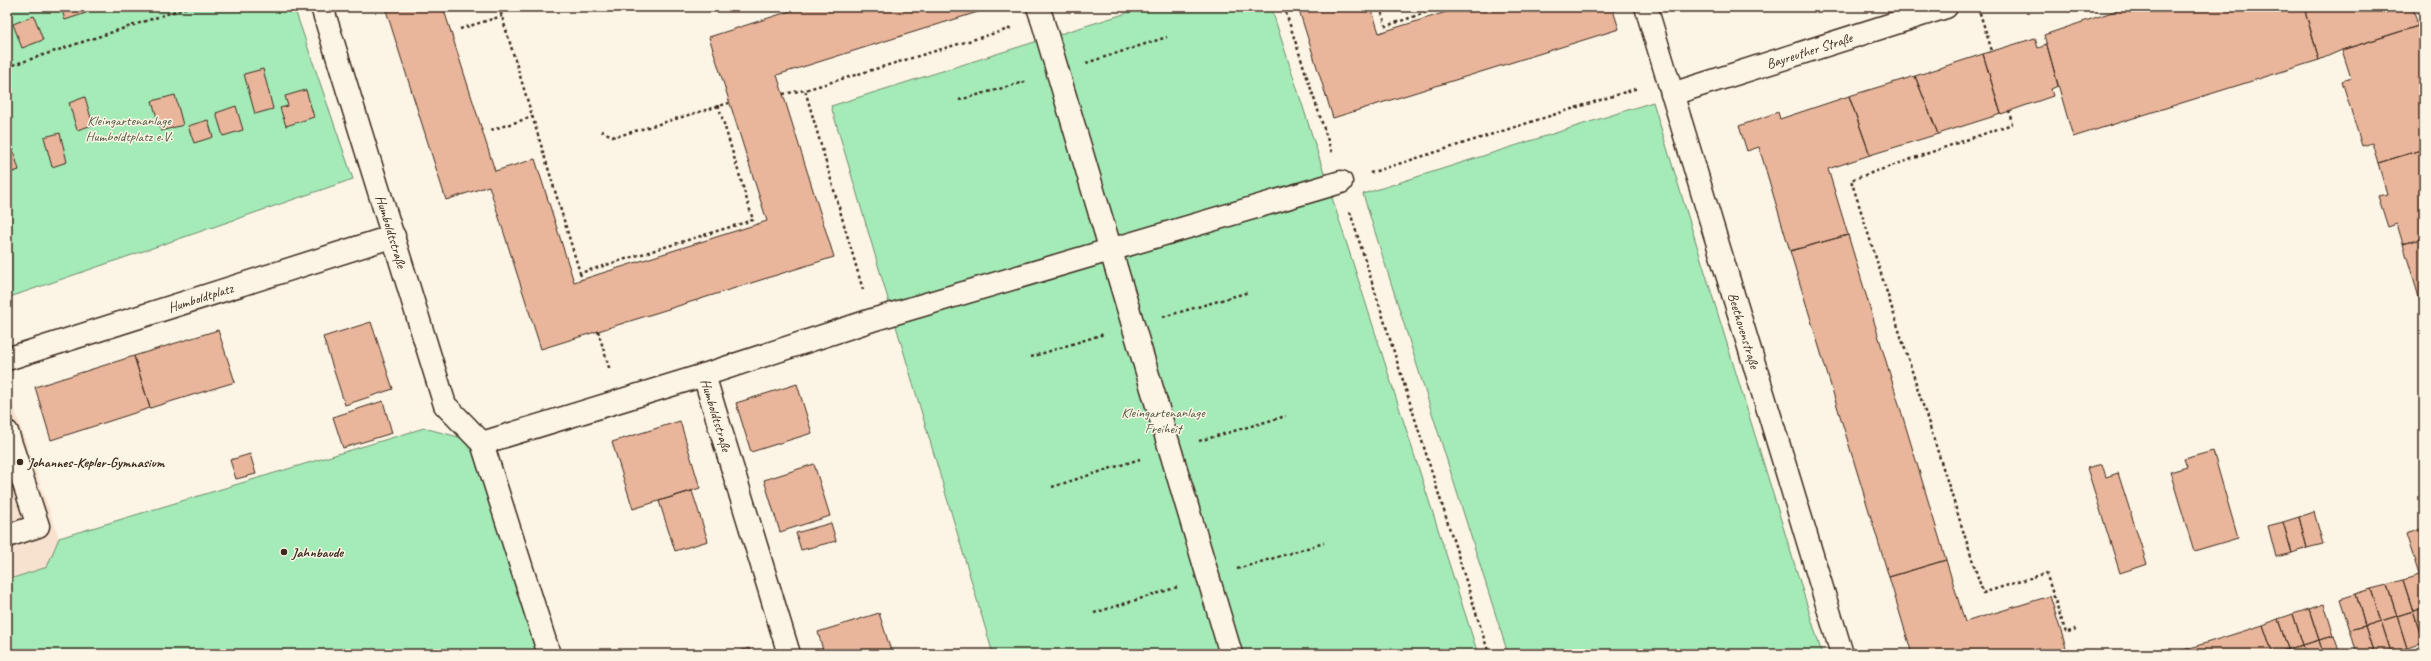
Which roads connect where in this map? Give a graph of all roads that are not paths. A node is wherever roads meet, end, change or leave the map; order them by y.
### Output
1 (322, 7) edge
2 (1646, 7) edge
3 (1935, 9) edge
4 (1040, 13) edge
5 (1670, 86) junction
6 (1341, 182) road end
7 (394, 236) junction
8 (1110, 251) junction
9 (7, 359) edge
10 (704, 375) junction
11 (7, 432) edge
12 (482, 444) junction
13 (7, 536) edge
14 (549, 654) edge
15 (789, 654) edge
16 (1231, 654) edge
17 (1842, 654) edge

1 - 7 street, Humboldtstraße
2 - 5 street, Beethovenstraße
3 - 5 street, Bayreuther Straße
4 - 8 street
5 - 17 street, Beethovenstraße
6 - 8 street
7 - 9 street, Humboldtplatz
7 - 12 street, Humboldtstraße
8 - 10 street
8 - 16 street
10 - 12 street, Humboldtstraße
10 - 15 street, Humboldtstraße
11 - 13 street
12 - 14 street, Humboldtstraße

